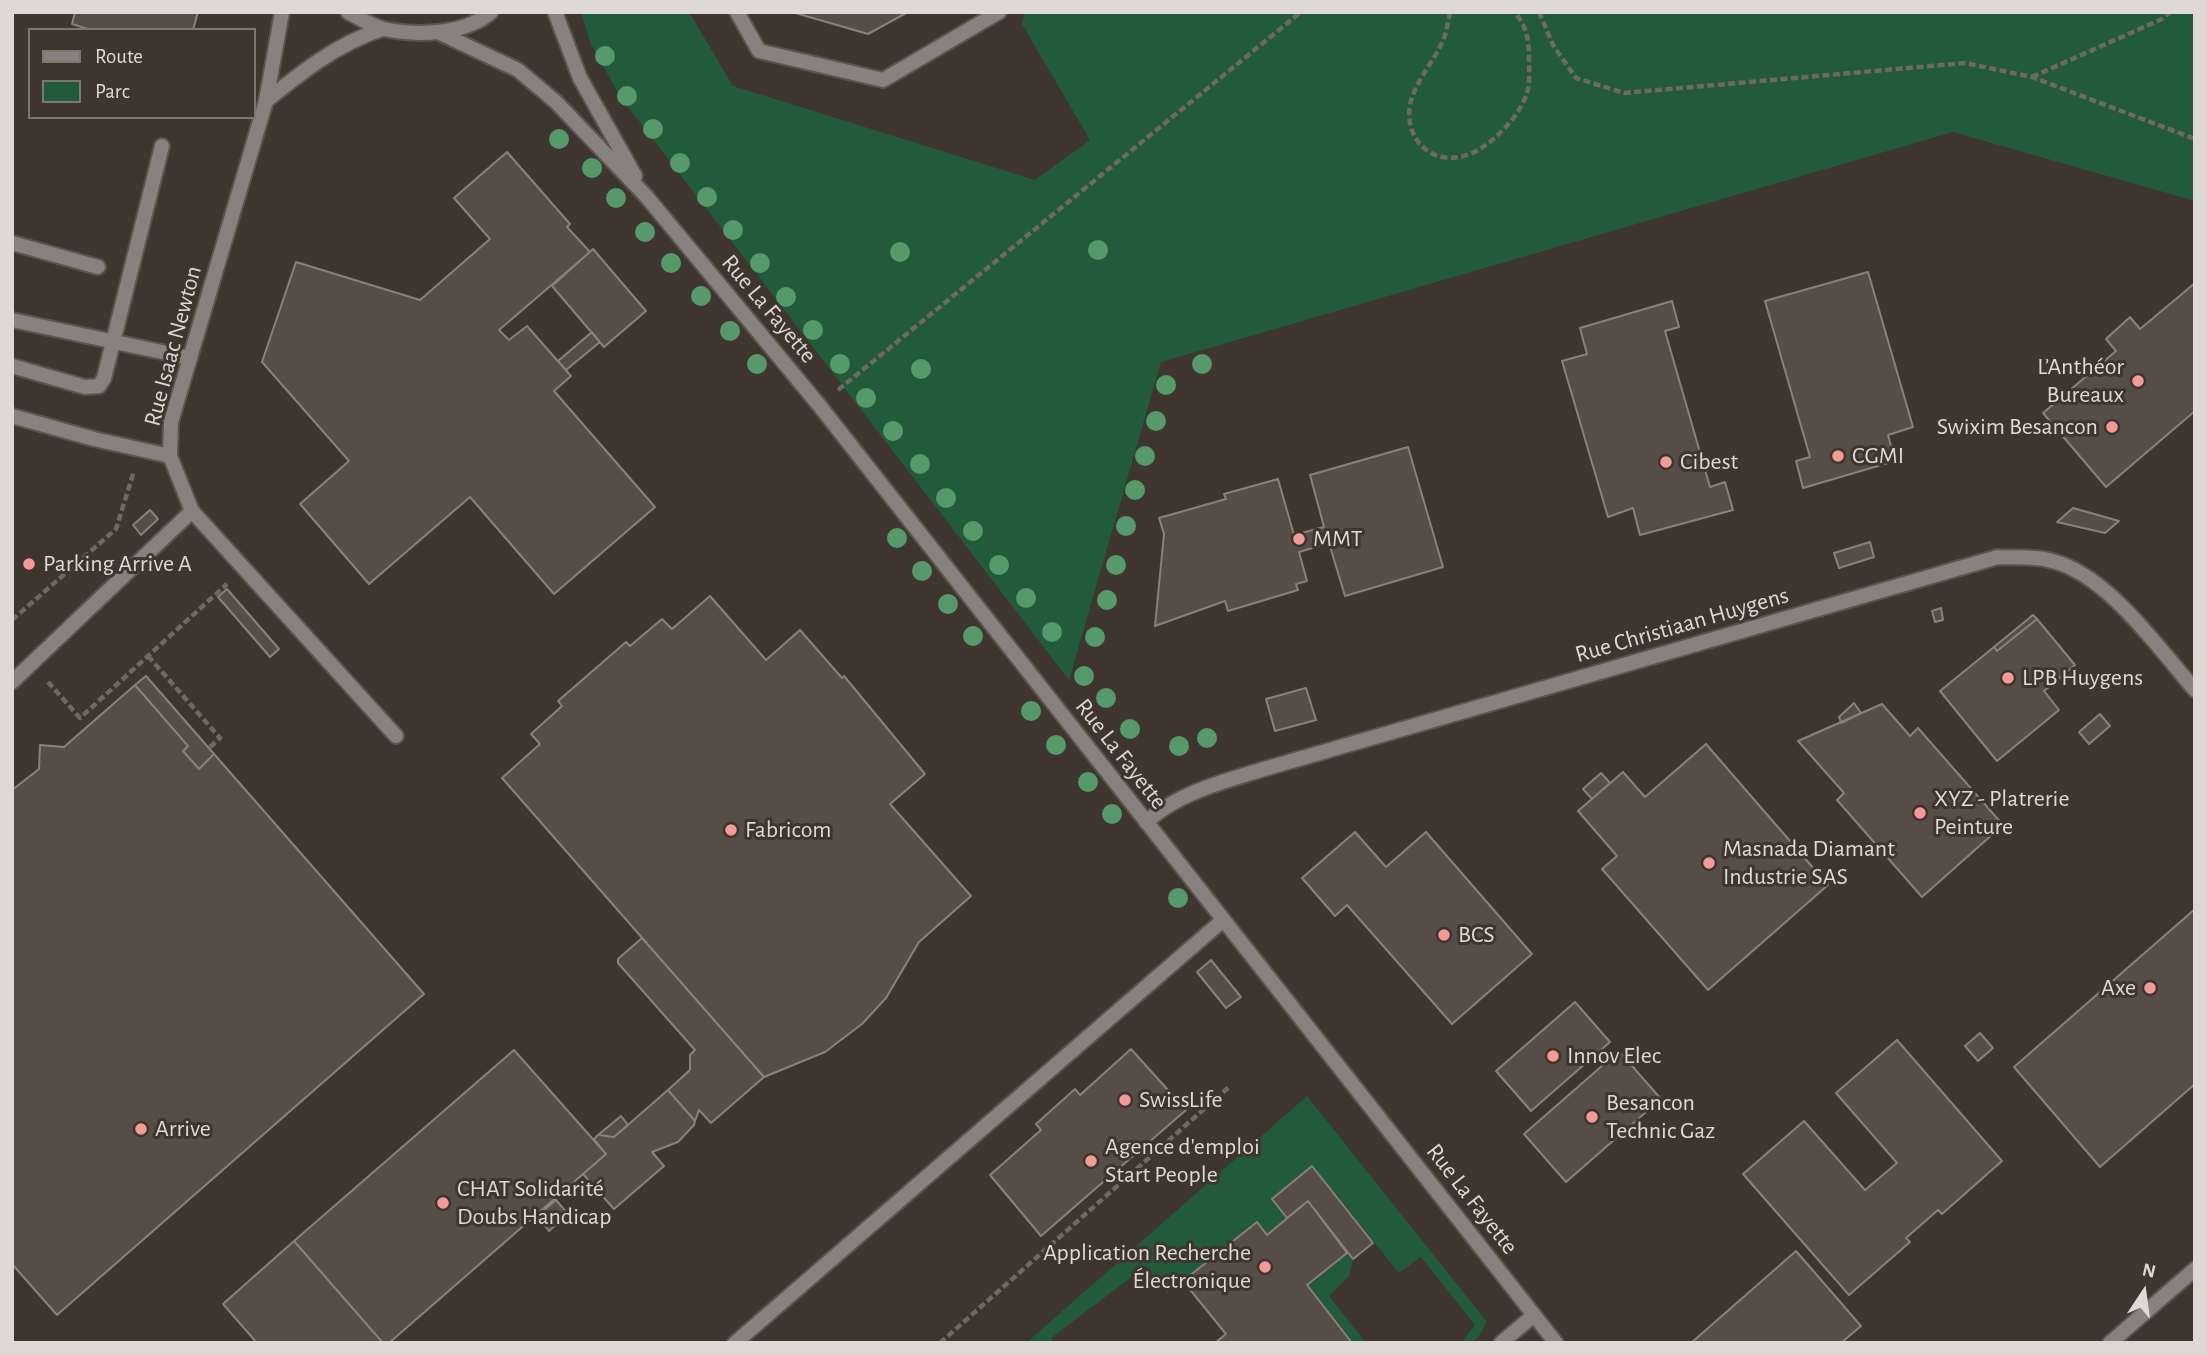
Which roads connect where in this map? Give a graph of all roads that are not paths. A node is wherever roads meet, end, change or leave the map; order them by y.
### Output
1 (282, 12) edge
2 (348, 12) edge
3 (491, 12) edge
4 (555, 12) edge
5 (737, 12) edge
6 (999, 12) edge
7 (382, 29) junction
8 (440, 33) junction
9 (266, 101) junction
10 (162, 146) dead end
11 (646, 196) junction
12 (12, 243) edge
13 (98, 267) dead end
14 (12, 320) edge
15 (113, 343) junction
16 (190, 358) junction
17 (12, 366) edge
18 (12, 416) edge
19 (170, 456) junction
20 (192, 512) junction
21 (12, 682) edge
22 (2195, 690) edge
23 (396, 736) dead end
24 (1146, 822) junction
25 (1222, 920) junction
26 (2195, 1269) edge
27 (1534, 1315) junction
28 (736, 1343) edge
29 (1501, 1343) edge
30 (1556, 1343) edge
31 (2110, 1343) edge

1 - 9 street, Rue Isaac Newton
2 - 7 street
3 - 8 street
4 - 11 street, Rue La Fayette
5 - 6 street
7 - 8 street
7 - 9 street
8 - 11 street, Rue La Fayette
9 - 16 street, Rue Isaac Newton
10 - 15 street
11 - 24 street, Rue La Fayette
12 - 13 street
14 - 15 street
15 - 16 street
15 - 17 street
16 - 19 street, Rue Isaac Newton
18 - 19 street
19 - 20 street, Rue Isaac Newton
20 - 21 street
20 - 23 street, Rue Isaac Newton
22 - 24 street, Rue Christiaan Huygens
24 - 25 street, Rue La Fayette
25 - 27 street, Rue La Fayette
25 - 28 street
26 - 31 street
27 - 29 street
27 - 30 street, Rue La Fayette

